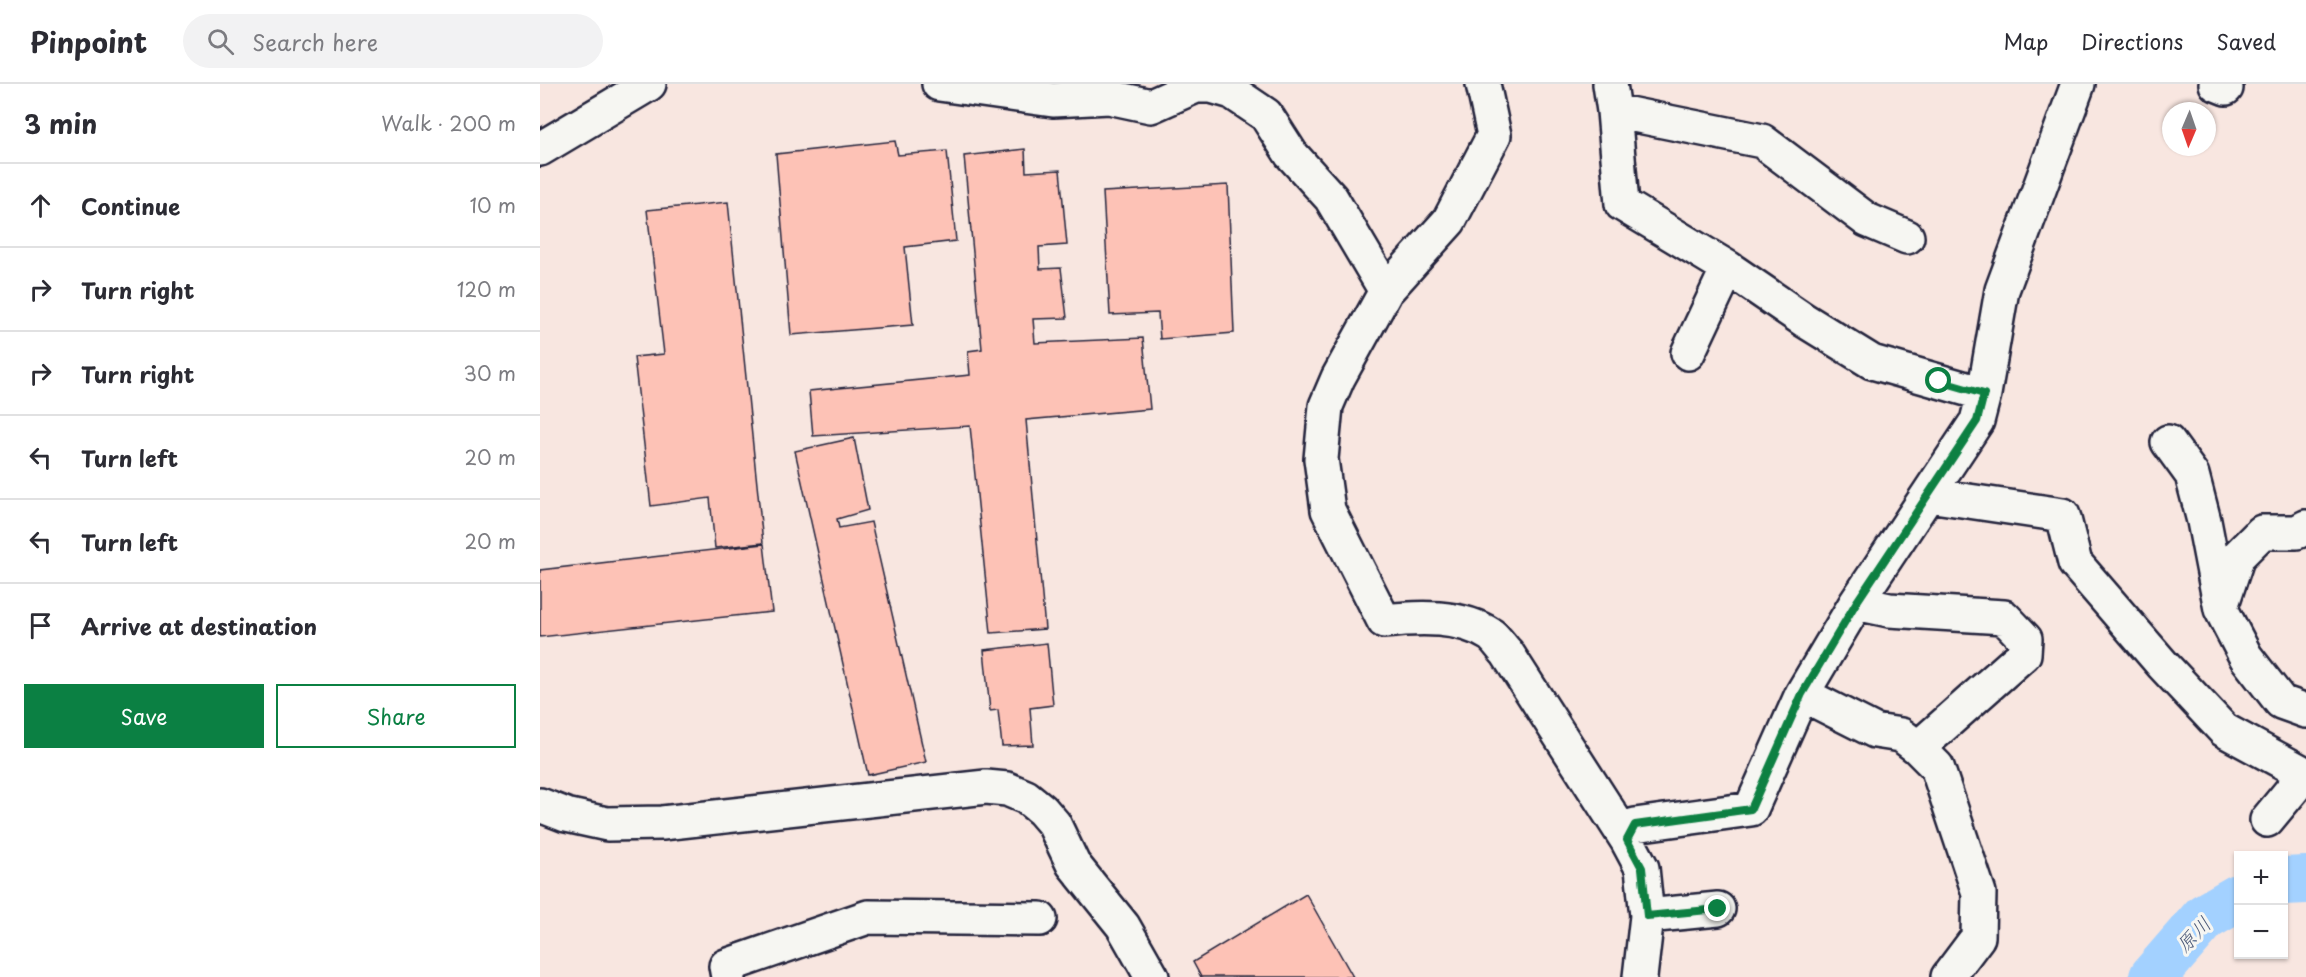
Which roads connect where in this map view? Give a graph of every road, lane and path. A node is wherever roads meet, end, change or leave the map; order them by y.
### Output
1 (649, 84) edge
2 (939, 84) edge
3 (1483, 84) edge
4 (2078, 84) edge
5 (1612, 98) edge
6 (540, 149) edge
7 (1907, 237) dead end
8 (1728, 268) junction
9 (1386, 291) junction
10 (1688, 353) dead end
11 (1984, 394) junction
12 (2168, 442) dead end
13 (1928, 495) junction
14 (2306, 527) edge
15 (1856, 603) junction
16 (2221, 609) junction
17 (1802, 694) junction
18 (2306, 711) edge
19 (1918, 748) junction
20 (2306, 775) edge
21 (540, 805) edge
22 (2267, 820) dead end
23 (1627, 840) junction
24 (1718, 909) dead end
25 (1647, 916) junction
26 (1040, 919) dead end
27 (728, 977) edge
28 (1152, 977) edge
29 (1640, 977) edge
30 (1948, 977) edge

1 - 6 street
2 - 9 street
3 - 9 street
4 - 11 street
5 - 7 street
5 - 8 street
8 - 10 street
8 - 11 street
9 - 23 street
11 - 13 street
12 - 16 street
13 - 15 street
13 - 20 street
14 - 16 street
15 - 17 street
15 - 19 street
16 - 18 street
17 - 19 street
17 - 23 street
19 - 30 street
20 - 22 street
21 - 28 street
23 - 25 street
24 - 25 street
25 - 29 street
26 - 27 street

